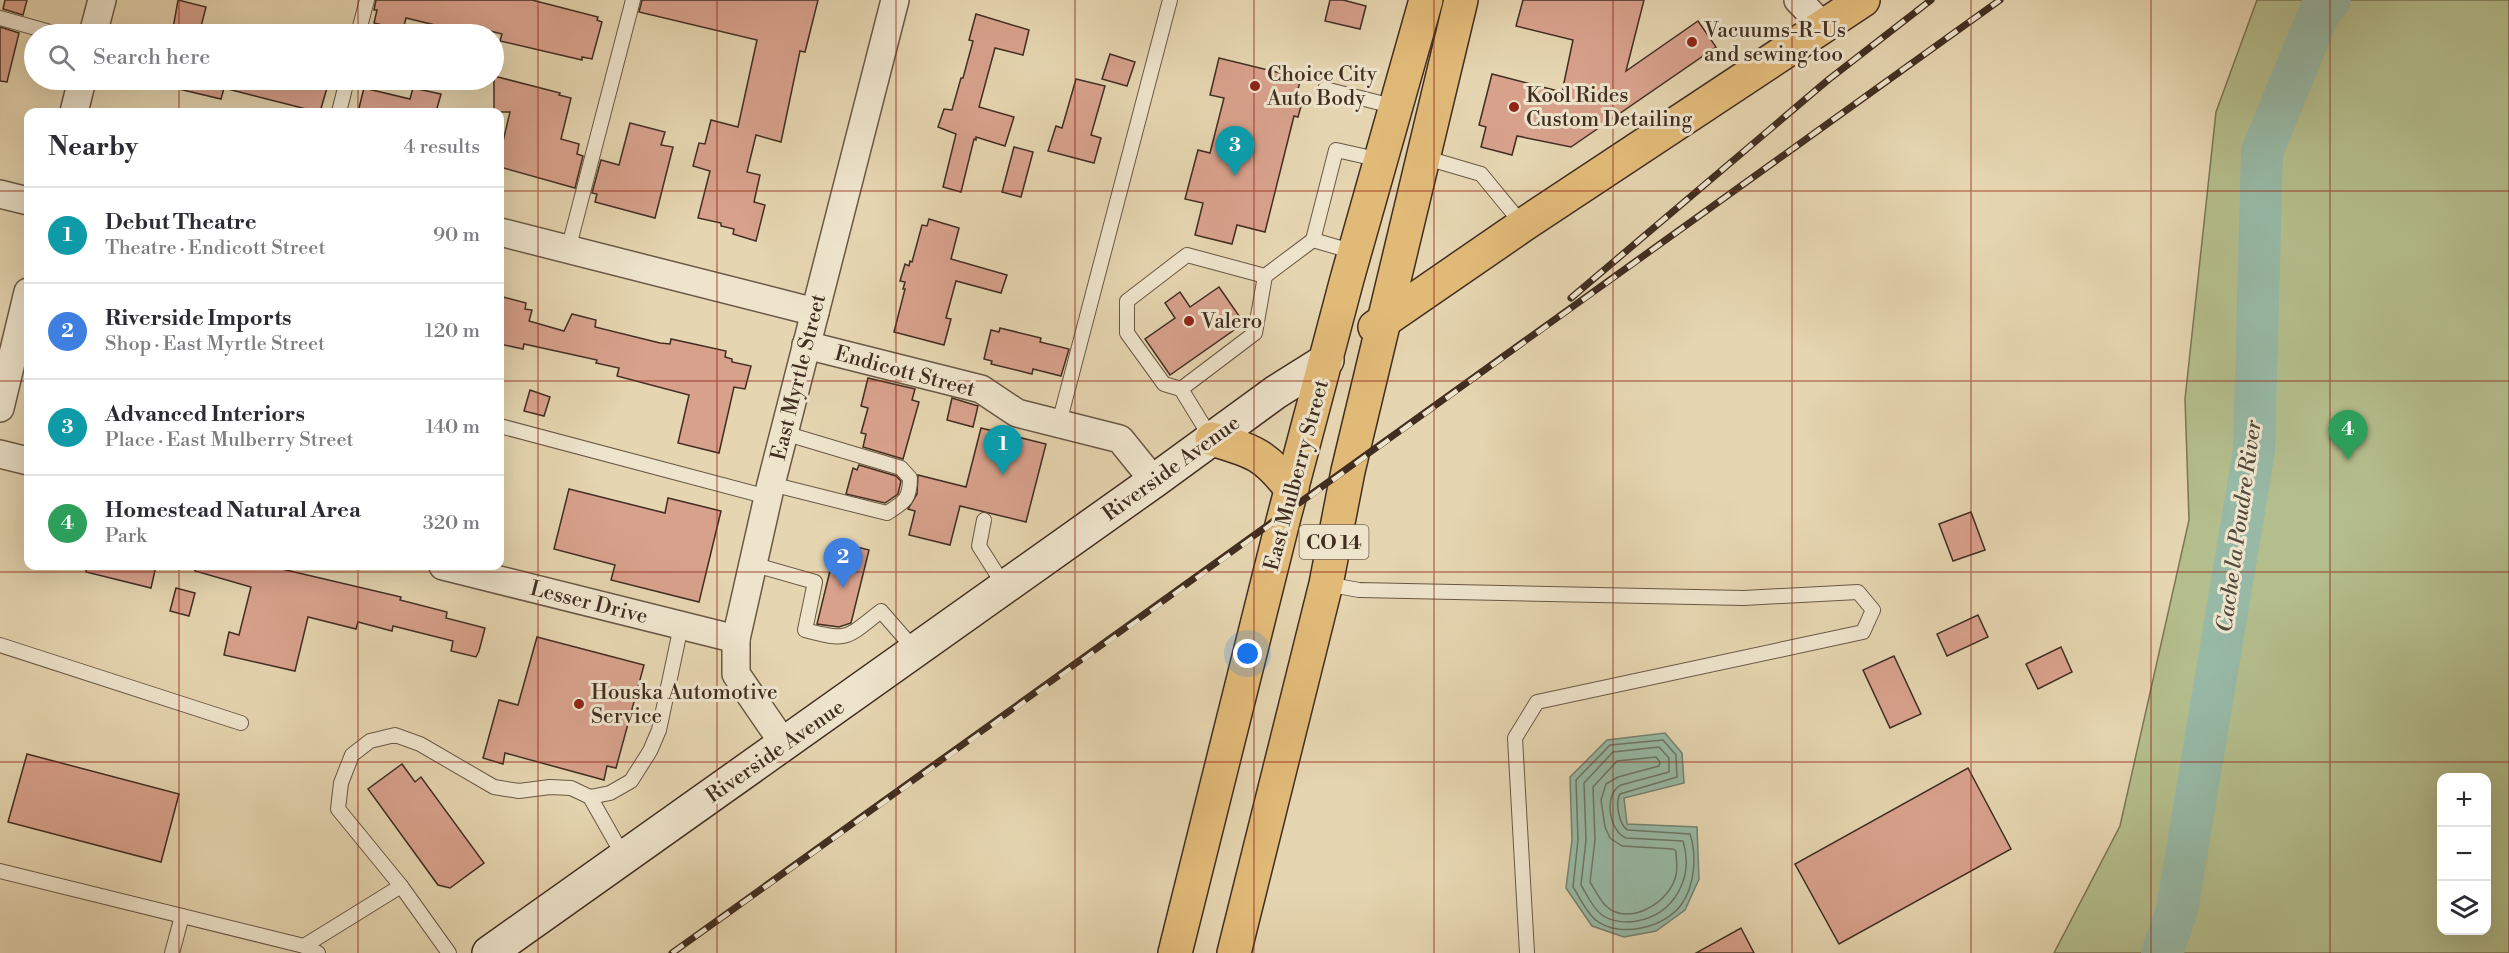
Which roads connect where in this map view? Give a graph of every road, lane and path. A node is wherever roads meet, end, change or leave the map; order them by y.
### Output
1 (102, 0) edge
2 (367, 0) edge
3 (633, 0) edge
4 (895, 0) edge
5 (1170, 0) edge
6 (1426, 0) edge
7 (1461, 0) edge
8 (1798, 0) edge
9 (1863, 0) edge
10 (0, 18) edge
11 (96, 24) edge
12 (361, 24) edge
13 (24, 25) edge
14 (1823, 26) junction
15 (1325, 89) dead end
16 (80, 90) edge
17 (344, 90) edge
18 (1396, 107) junction
19 (75, 108) edge
20 (340, 108) edge
21 (1423, 157) junction
22 (1381, 160) junction
23 (0, 194) edge
24 (24, 200) edge
25 (1523, 225) junction
26 (504, 233) edge
27 (1313, 240) junction
28 (568, 249) junction
29 (1355, 252) junction
30 (1265, 276) junction
31 (24, 306) edge
32 (815, 312) junction
33 (1384, 321) junction
34 (9, 336) edge
35 (806, 345) junction
36 (1327, 360) junction
37 (1180, 389) junction
38 (0, 408) edge
39 (1059, 423) junction
40 (504, 427) edge
41 (784, 433) junction
42 (1212, 439) junction
43 (0, 454) edge
44 (24, 460) edge
45 (1154, 481) junction
46 (769, 490) junction
47 (1292, 490) junction
48 (984, 520) dead end
49 (752, 564) junction
50 (459, 570) edge
51 (1326, 584) junction
52 (1005, 587) junction
53 (681, 626) junction
54 (736, 639) junction
55 (0, 645) edge
56 (916, 651) junction
57 (241, 723) dead end
58 (784, 744) junction
59 (590, 797) junction
60 (624, 858) junction
61 (0, 871) edge
62 (401, 886) junction
63 (182, 916) junction
64 (304, 946) junction
65 (172, 953) edge
66 (318, 953) edge
67 (449, 953) edge
68 (489, 953) edge
69 (1175, 953) edge
70 (1234, 953) edge
71 (1527, 953) edge

1 - 11 street
2 - 12 lane
3 - 28 lane
4 - 32 street, East Myrtle Street
5 - 39 lane
6 - 18 highway, East Mulberry Street
7 - 21 highway
8 - 14 street
9 - 14 highway, Riverside Avenue
10 - 13 lane
14 - 25 highway, Riverside Avenue
15 - 18 lane
16 - 19 street
17 - 20 lane
18 - 22 highway, East Mulberry Street
21 - 25 lane
21 - 33 highway
22 - 27 lane
22 - 29 highway, East Mulberry Street
23 - 24 street
25 - 33 highway, Riverside Avenue
26 - 28 street
27 - 29 lane
27 - 30 lane
28 - 32 street
29 - 36 highway, East Mulberry Street
30 - 37 lane
30 - 37 lane
31 - 34 street
32 - 35 street, East Myrtle Street
33 - 36 highway, Riverside Avenue
33 - 51 highway, CO 14
34 - 38 street
35 - 39 street, Endicott Street
35 - 41 street, East Myrtle Street
36 - 42 main road, Riverside Avenue
36 - 47 highway, East Mulberry Street / CO 14
37 - 42 lane
39 - 45 street, Endicott Street
40 - 46 lane
41 - 46 street, East Myrtle Street
41 - 46 lane
42 - 45 main road, Riverside Avenue
42 - 47 highway
43 - 44 street
45 - 52 main road, Riverside Avenue
46 - 49 street, East Myrtle Street
47 - 69 highway, East Mulberry Street / CO 14
48 - 52 lane
49 - 54 street, East Myrtle Street
49 - 56 lane
50 - 53 street, Lesser Drive
51 - 70 highway, CO 14
51 - 71 lane
52 - 56 main road, Riverside Avenue
53 - 54 street, Lesser Drive
53 - 59 lane
54 - 58 street, East Myrtle Street
55 - 57 lane
56 - 58 main road, Riverside Avenue
58 - 60 main road, Riverside Avenue
59 - 60 lane
59 - 62 lane
60 - 68 main road, Riverside Avenue
61 - 63 lane
62 - 64 lane
62 - 67 lane
63 - 64 lane
63 - 65 lane
64 - 66 lane

